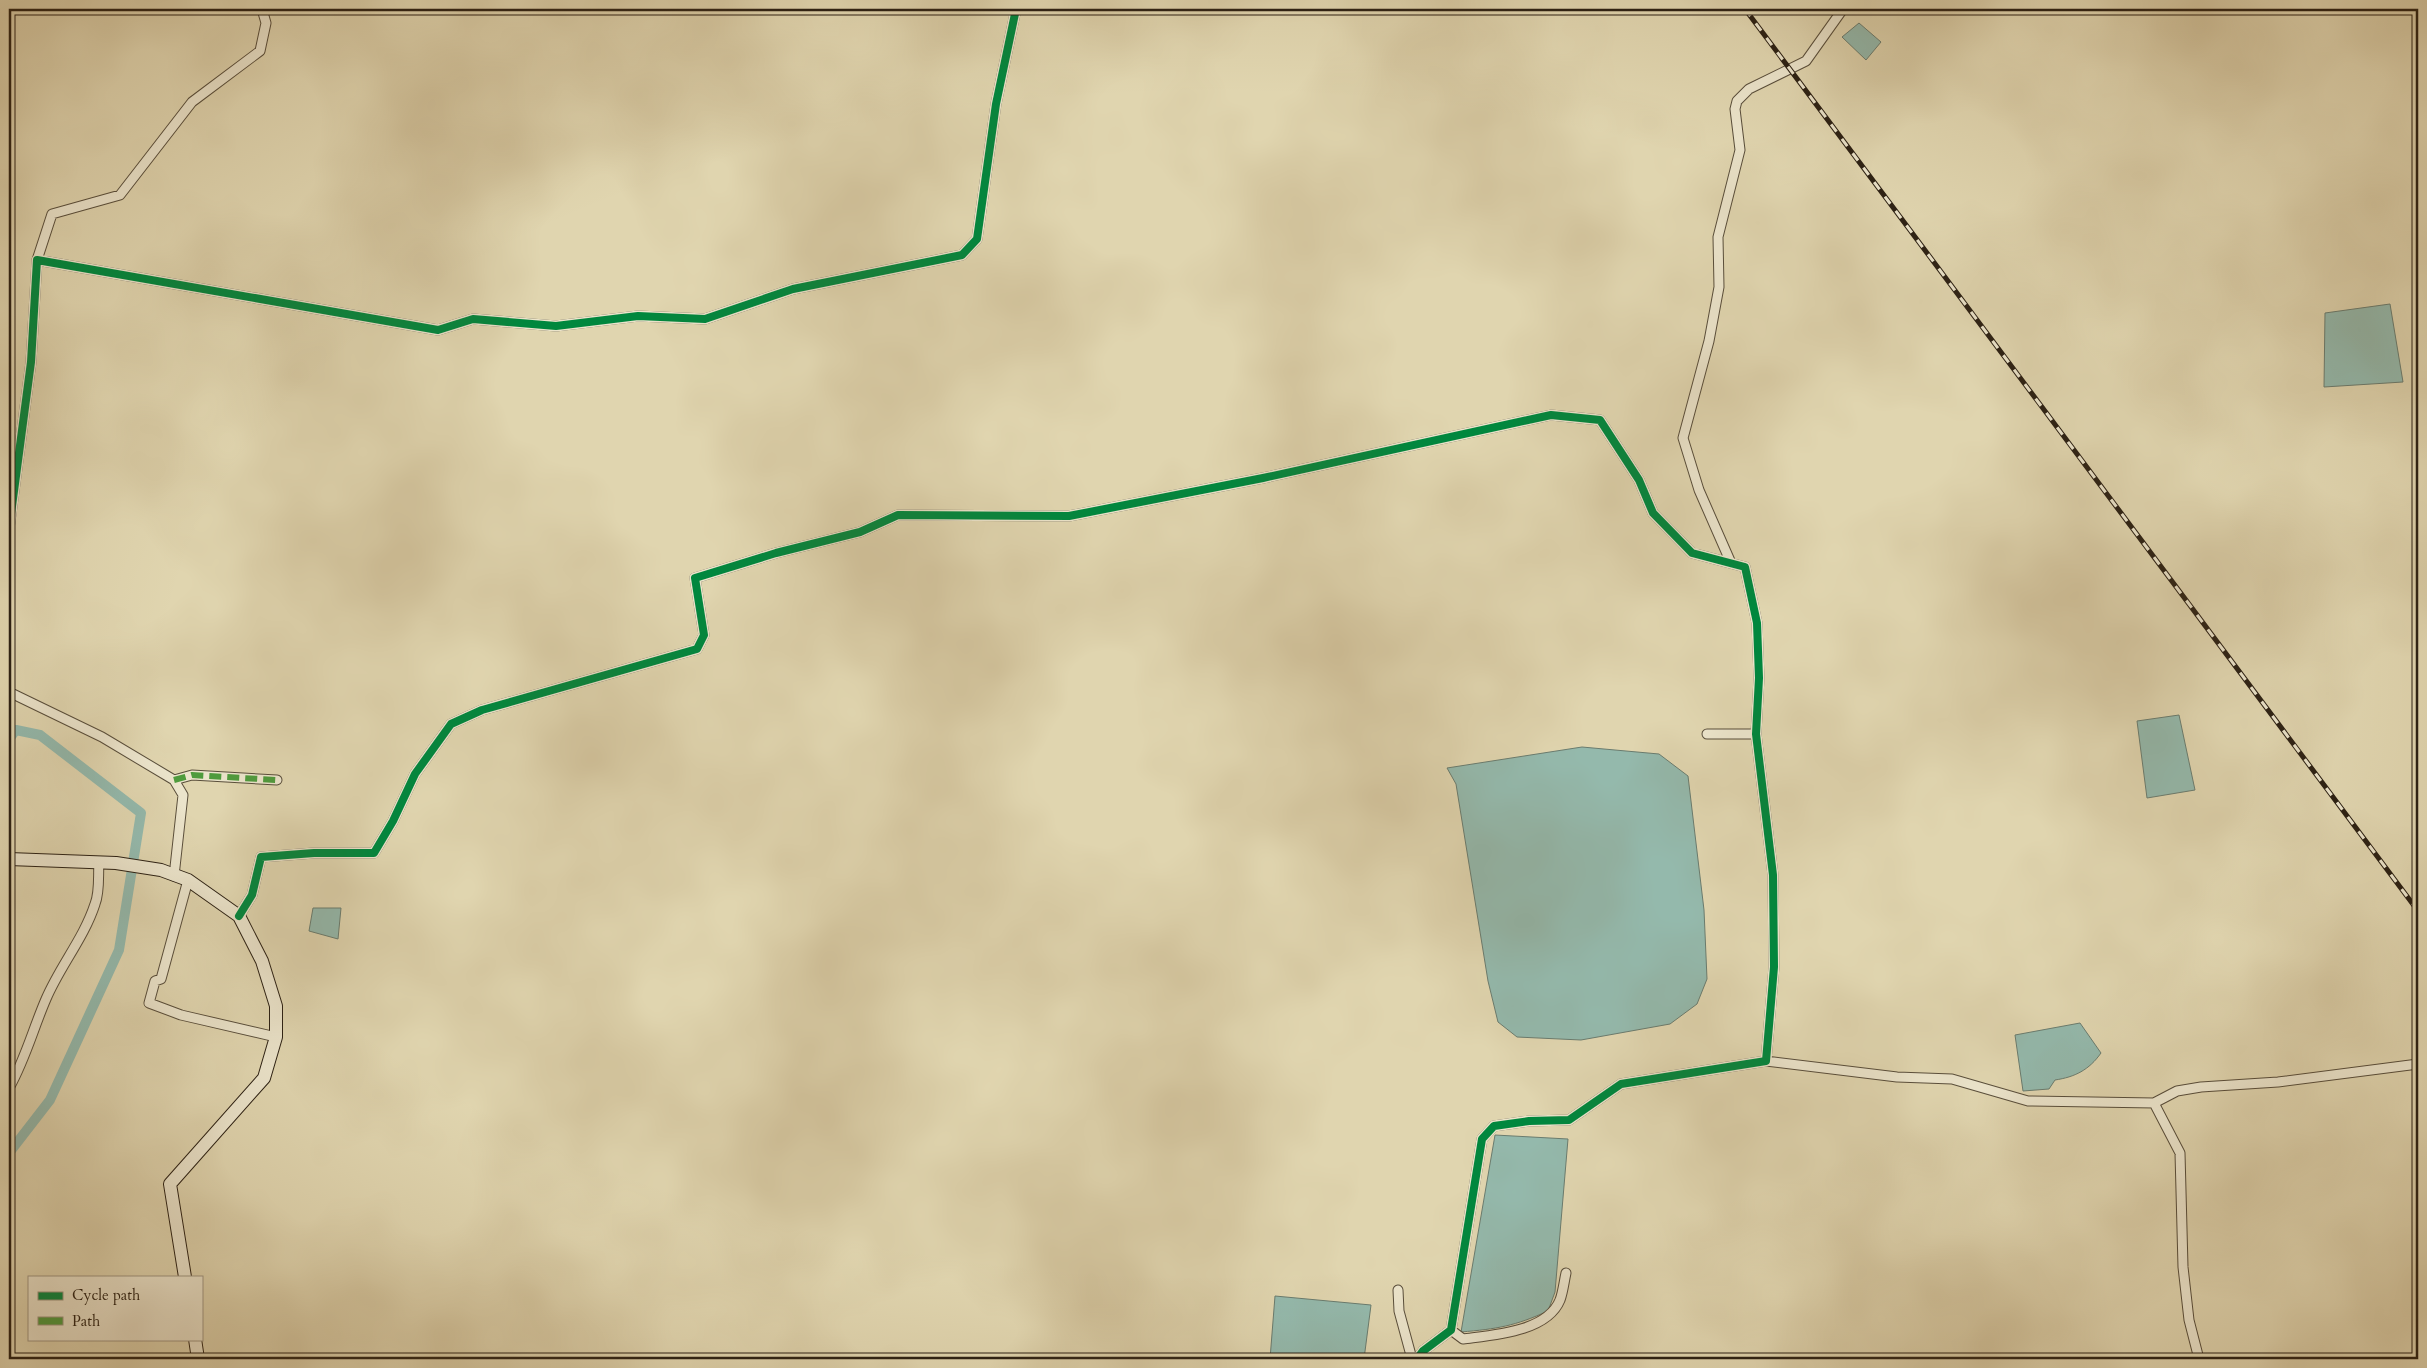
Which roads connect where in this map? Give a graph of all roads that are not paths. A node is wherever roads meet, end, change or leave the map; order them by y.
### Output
1 (262, 9) edge
2 (1016, 9) edge
3 (1843, 9) edge
4 (37, 260) junction
5 (9, 529) edge
6 (1731, 563) junction
7 (9, 689) edge
8 (1707, 734) dead end
9 (1756, 734) junction
10 (174, 780) junction
11 (277, 780) dead end
12 (9, 859) edge
13 (99, 862) junction
14 (174, 876) junction
15 (188, 880) junction
16 (239, 916) junction
17 (276, 1037) junction
18 (1766, 1061) junction
19 (2418, 1064) edge
20 (9, 1088) edge
21 (2154, 1103) junction
22 (1566, 1273) dead end
23 (185, 1276) edge
24 (1398, 1290) dead end
25 (1451, 1330) junction
26 (195, 1340) edge
27 (198, 1359) edge
28 (1412, 1359) edge
29 (1416, 1359) edge
30 (2199, 1359) edge

1 - 4 street
2 - 4 street
3 - 6 street
4 - 5 street
6 - 9 street
6 - 16 street
7 - 10 street
8 - 9 street
9 - 18 street
10 - 11 street
10 - 14 street
12 - 13 street
13 - 14 street
13 - 20 street
14 - 15 street
15 - 16 street
15 - 17 street
16 - 17 street
17 - 23 street
18 - 21 street
18 - 25 street
19 - 21 street
21 - 30 street
22 - 25 street
24 - 28 street
25 - 29 street
26 - 27 street

